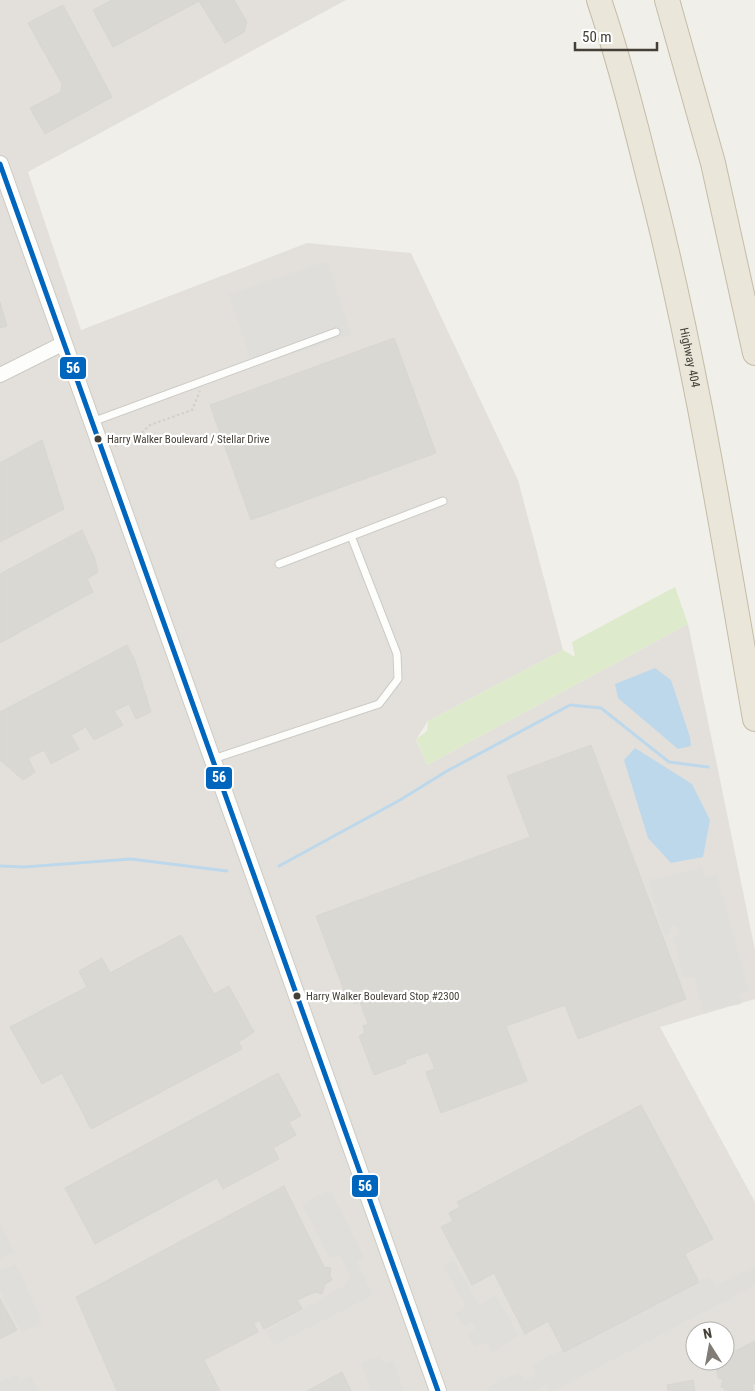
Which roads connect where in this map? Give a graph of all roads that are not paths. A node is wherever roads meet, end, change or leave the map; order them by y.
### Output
1 (599, 0) edge
2 (667, 0) edge
3 (0, 164) edge
4 (336, 332) dead end
5 (64, 343) junction
6 (755, 354) edge
7 (0, 375) edge
8 (92, 422) junction
9 (443, 501) dead end
10 (351, 536) junction
11 (279, 564) dead end
12 (755, 719) edge
13 (213, 759) junction
14 (438, 1391) edge

1 - 12 highway, Highway 404
2 - 6 highway
3 - 5 street
4 - 8 lane
5 - 7 street
5 - 8 street
8 - 13 street
9 - 10 lane
10 - 11 lane
10 - 13 lane
13 - 14 street

